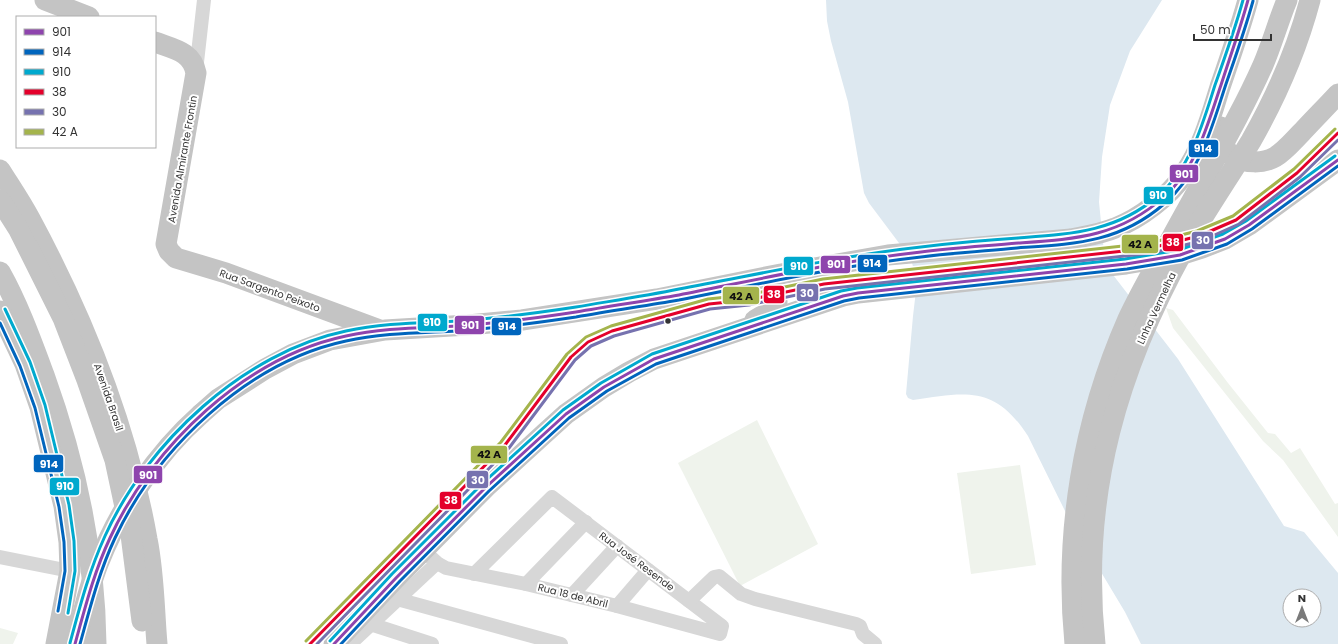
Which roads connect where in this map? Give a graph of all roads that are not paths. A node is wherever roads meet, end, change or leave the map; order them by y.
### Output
1 (45, 0) edge
2 (204, 0) edge
3 (1286, 0) edge
4 (1310, 0) edge
5 (1247, 4) edge
6 (86, 16) edge
7 (156, 42) edge
8 (193, 57) junction
9 (1338, 94) edge
10 (1338, 160) edge
11 (0, 170) edge
12 (0, 200) edge
13 (166, 244) joint
14 (0, 272) edge
15 (600, 308) junction
16 (2, 317) edge
17 (381, 330) junction
18 (724, 336) junction
19 (586, 522) junction
20 (617, 546) junction
21 (0, 557) edge
22 (430, 557) junction
23 (648, 570) junction
24 (70, 571) junction
25 (474, 574) junction
26 (526, 584) junction
27 (572, 595) junction
28 (389, 596) junction
29 (689, 601) junction
30 (617, 606) junction
31 (62, 617) junction
32 (363, 622) junction
33 (722, 626) joint
34 (52, 644) edge
35 (56, 644) edge
36 (75, 644) edge
37 (96, 644) edge
38 (143, 644) edge
39 (157, 644) edge
40 (334, 644) edge
41 (350, 644) edge
42 (432, 644) edge
43 (561, 644) edge
44 (875, 644) edge
45 (1075, 644) edge
46 (1095, 644) edge

1 - 6 highway
2 - 8 street, Avenida Almirante Frontin
3 - 45 highway, Linha Vermelha, bridge
4 - 46 highway, Linha Vermelha, bridge
5 - 9 highway
5 - 15 highway
7 - 8 highway
8 - 13 highway, Avenida Almirante Frontin
10 - 18 highway
11 - 39 highway, Avenida Brasil
12 - 38 highway, Avenida Brasil
13 - 17 highway, Rua Sargento Peixoto
14 - 37 highway
15 - 17 highway
15 - 18 highway
16 - 24 highway
17 - 36 highway, bridge
18 - 22 highway
19 - 20 street, Rua José Resende
19 - 25 street, Rua José Resende
19 - 26 street
20 - 23 street, Rua José Resende
20 - 27 street
21 - 24 street
22 - 25 street, Rua 18 de Abril
22 - 28 highway
23 - 29 street, Rua José Resende
23 - 30 street
24 - 31 highway
25 - 26 street, Rua 18 de Abril
26 - 27 street, Rua 18 de Abril
27 - 30 street, Rua 18 de Abril
28 - 32 highway
28 - 43 street
29 - 33 street, Rua José Resende
29 - 44 street
30 - 33 street, Rua 18 de Abril
31 - 34 street
31 - 35 highway
32 - 40 highway
32 - 41 street
32 - 42 street

